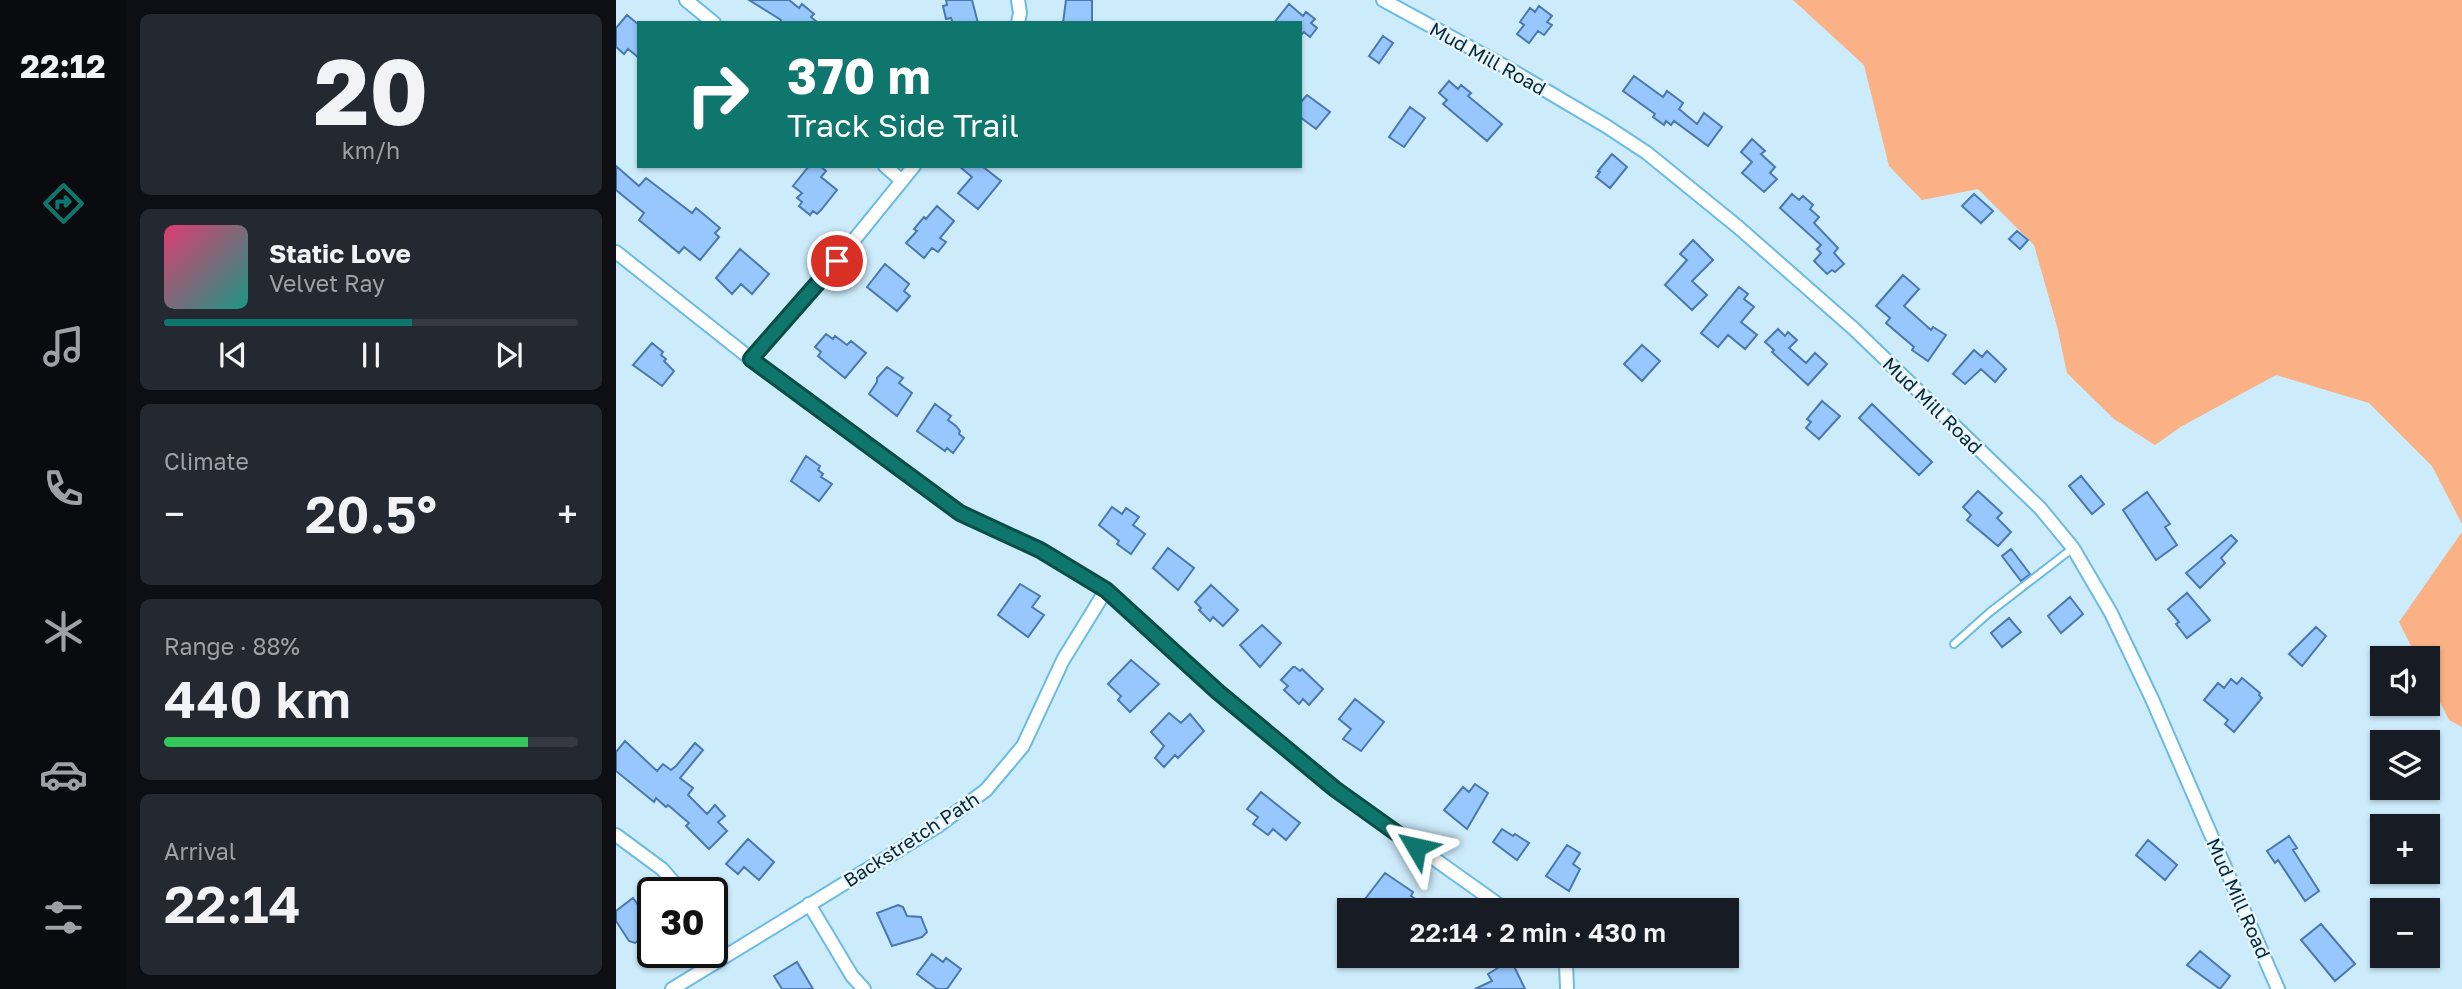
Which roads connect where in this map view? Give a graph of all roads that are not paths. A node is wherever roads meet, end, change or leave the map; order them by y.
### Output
1 (686, 0) edge
2 (1018, 0) edge
3 (1383, 0) edge
4 (712, 21) edge
5 (1018, 21) edge
6 (887, 168) edge
7 (912, 168) edge
8 (902, 181) junction
9 (616, 252) edge
10 (751, 359) junction
11 (2073, 548) junction
12 (1106, 590) junction
13 (1954, 644) dead end
14 (616, 835) edge
15 (669, 877) edge
16 (1489, 898) edge
17 (809, 904) junction
18 (728, 953) edge
19 (704, 968) edge
20 (1566, 968) edge
21 (672, 989) edge
22 (864, 989) edge
23 (1567, 989) edge
24 (2278, 989) edge

1 - 4 street
2 - 5 street
3 - 11 street, Mud Mill Road
6 - 8 street
7 - 8 street
8 - 10 street
9 - 10 street
10 - 12 street
11 - 13 lane
11 - 24 street, Mud Mill Road
12 - 16 street
12 - 17 street, Backstretch Path
14 - 15 street
17 - 18 street, Backstretch Path
17 - 22 street
19 - 21 street, Backstretch Path
20 - 23 street

